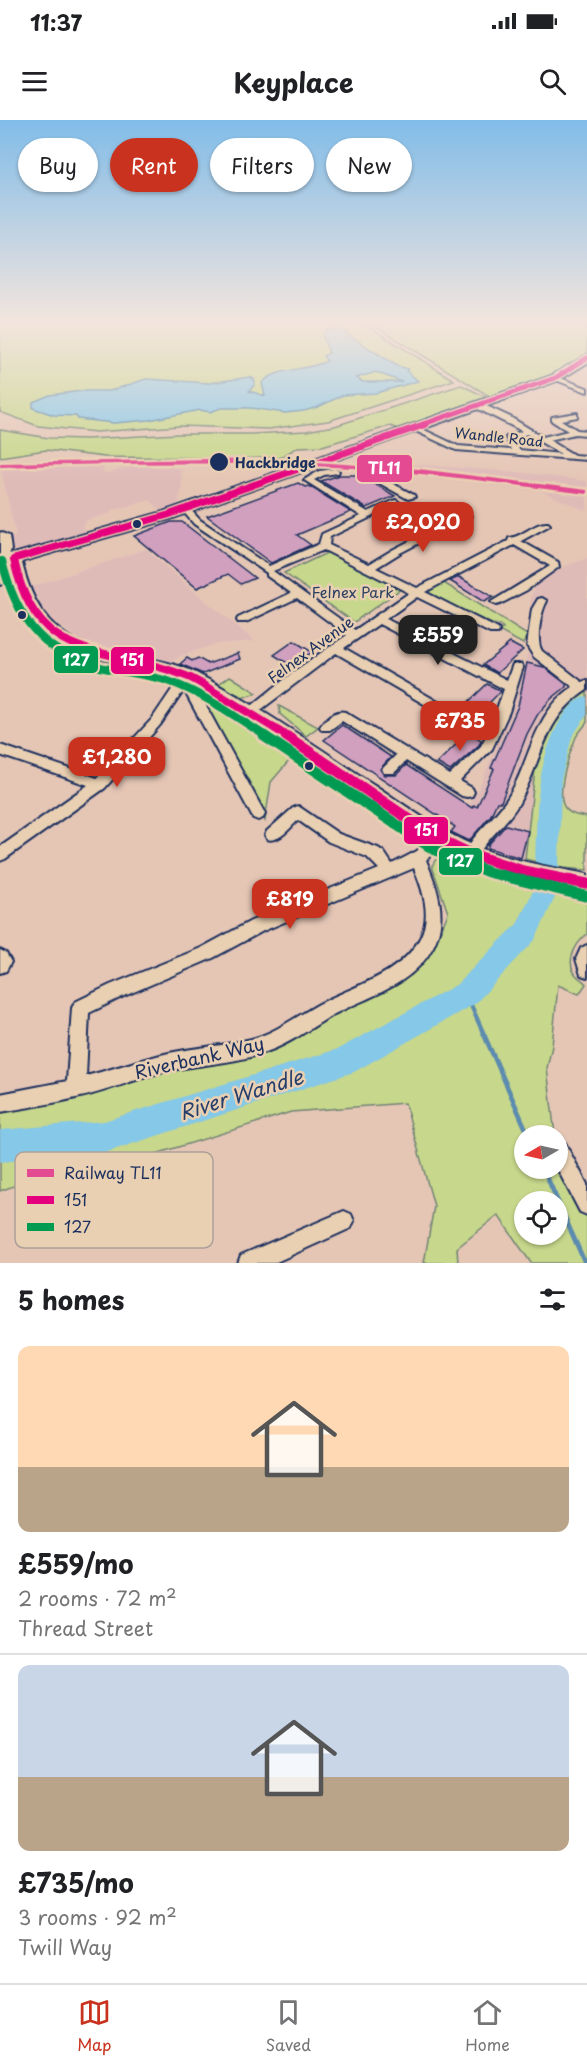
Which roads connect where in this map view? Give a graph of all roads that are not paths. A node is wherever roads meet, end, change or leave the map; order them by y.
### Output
1 (562, 373) edge
2 (555, 378) junction
3 (587, 390) edge
4 (477, 405) junction
5 (574, 415) dead end
6 (413, 428) junction
7 (528, 431) junction
8 (575, 432) junction
9 (587, 433) edge
10 (543, 440) junction
11 (516, 453) junction
12 (573, 457) junction
13 (587, 458) edge
14 (587, 465) edge
15 (335, 471) dead end
16 (373, 476) dead end
17 (411, 497) dead end
18 (396, 503) dead end
19 (185, 509) junction
20 (368, 516) junction
21 (466, 516) dead end
22 (158, 518) junction
23 (197, 522) junction
24 (545, 525) dead end
25 (2, 536) edge
26 (512, 540) junction
27 (324, 546) junction
28 (7, 566) edge
29 (368, 569) junction
30 (270, 572) junction
31 (416, 593) junction
32 (298, 594) junction
33 (542, 601) dead end
34 (496, 602) dead end
35 (378, 619) junction
36 (242, 620) dead end
37 (494, 631) dead end
38 (354, 635) junction
39 (335, 648) junction
40 (517, 667) dead end
41 (184, 680) junction
42 (584, 686) edge
43 (511, 687) junction
44 (250, 712) junction
45 (326, 727) dead end
46 (493, 734) junction
47 (0, 750) edge
48 (405, 754) junction
49 (389, 769) dead end
50 (451, 782) junction
51 (100, 784) junction
52 (467, 792) dead end
53 (258, 814) dead end
54 (272, 835) dead end
55 (437, 838) junction
56 (471, 854) junction
57 (0, 855) edge
58 (418, 859) junction
59 (388, 872) junction
60 (580, 882) edge
61 (587, 953) edge
62 (0, 958) edge
63 (0, 965) edge
64 (587, 969) edge
65 (76, 1089) junction
66 (0, 1103) edge
67 (568, 1169) edge
68 (587, 1205) edge
69 (344, 1221) dead end
70 (249, 1263) edge

1 - 2 main road
2 - 3 street
2 - 4 main road
4 - 6 main road
4 - 7 street
5 - 8 street
6 - 11 street, Wandle Road
6 - 19 main road
7 - 10 street
7 - 11 street
8 - 9 street
8 - 10 street
10 - 12 street
11 - 12 street, Wandle Road
12 - 13 street, Wandle Road
12 - 14 street
15 - 20 street
16 - 17 street
18 - 20 street
19 - 22 main road
19 - 23 street
20 - 27 street
21 - 29 street
22 - 23 street
22 - 28 main road
23 - 30 street
24 - 26 street, Felnex Avenue
25 - 28 street
26 - 31 street, Felnex Avenue
26 - 34 street
27 - 29 street
27 - 30 street
28 - 41 main road
29 - 31 street
30 - 32 street
31 - 35 street, Felnex Avenue
31 - 37 street
32 - 36 street
32 - 38 street
33 - 42 street
35 - 38 street, Felnex Avenue
35 - 43 street
38 - 39 street, Felnex Avenue
39 - 44 street, Felnex Avenue
39 - 46 street
40 - 43 street
41 - 44 main road
41 - 51 street
41 - 53 street
42 - 56 street
43 - 46 street
44 - 55 main road
45 - 48 street
46 - 50 street
47 - 51 street
48 - 49 street
48 - 50 street
50 - 52 street
51 - 57 street
54 - 59 street
55 - 56 main road
55 - 58 street
56 - 60 main road
58 - 59 street
58 - 65 street, Riverbank Way
59 - 65 street
61 - 64 street
62 - 63 street
65 - 66 street, Riverbank Way
67 - 68 street
69 - 70 street

